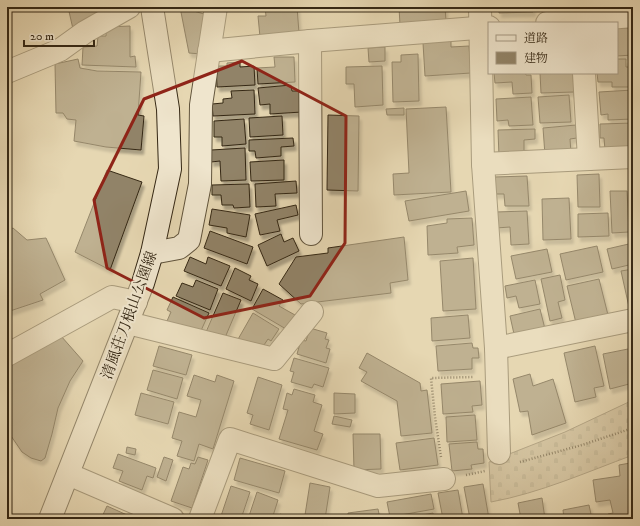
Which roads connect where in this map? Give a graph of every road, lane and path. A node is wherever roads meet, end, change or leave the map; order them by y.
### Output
1 (129, 7) edge
2 (152, 7) edge
3 (216, 7) edge
4 (633, 16) edge
5 (483, 20) edge
6 (581, 22) edge
7 (310, 40) junction
8 (209, 51) junction
9 (7, 72) edge
10 (584, 74) edge
11 (633, 157) edge
12 (589, 159) junction
13 (483, 164) junction
14 (311, 234) dead end
15 (152, 253) junction
16 (136, 302) junction
17 (312, 312) dead end
18 (633, 320) edge
19 (128, 323) junction
20 (496, 348) junction
21 (7, 355) edge
22 (497, 376) junction
23 (633, 428) edge
24 (494, 461) joint
25 (519, 462) dead end
26 (68, 474) junction
27 (444, 479) junction
28 (50, 519) edge
29 (173, 519) edge
30 (200, 519) edge

1 - 9 street
2 - 15 street, 清風荘刀根山公園線
3 - 8 street
4 - 6 street
5 - 7 street
5 - 13 street
7 - 8 street
7 - 14 street
8 - 15 street
10 - 12 street
11 - 12 street
12 - 13 street
13 - 20 street
15 - 16 street, 清風荘刀根山公園線
16 - 19 street, 清風荘刀根山公園線
16 - 21 street
17 - 19 street
18 - 20 street
19 - 26 street, 清風荘刀根山公園線
20 - 22 street
22 - 24 street
22 - 27 path
23 - 25 path
24 - 27 path
26 - 28 street, 清風荘刀根山公園線
26 - 29 street
27 - 30 street

